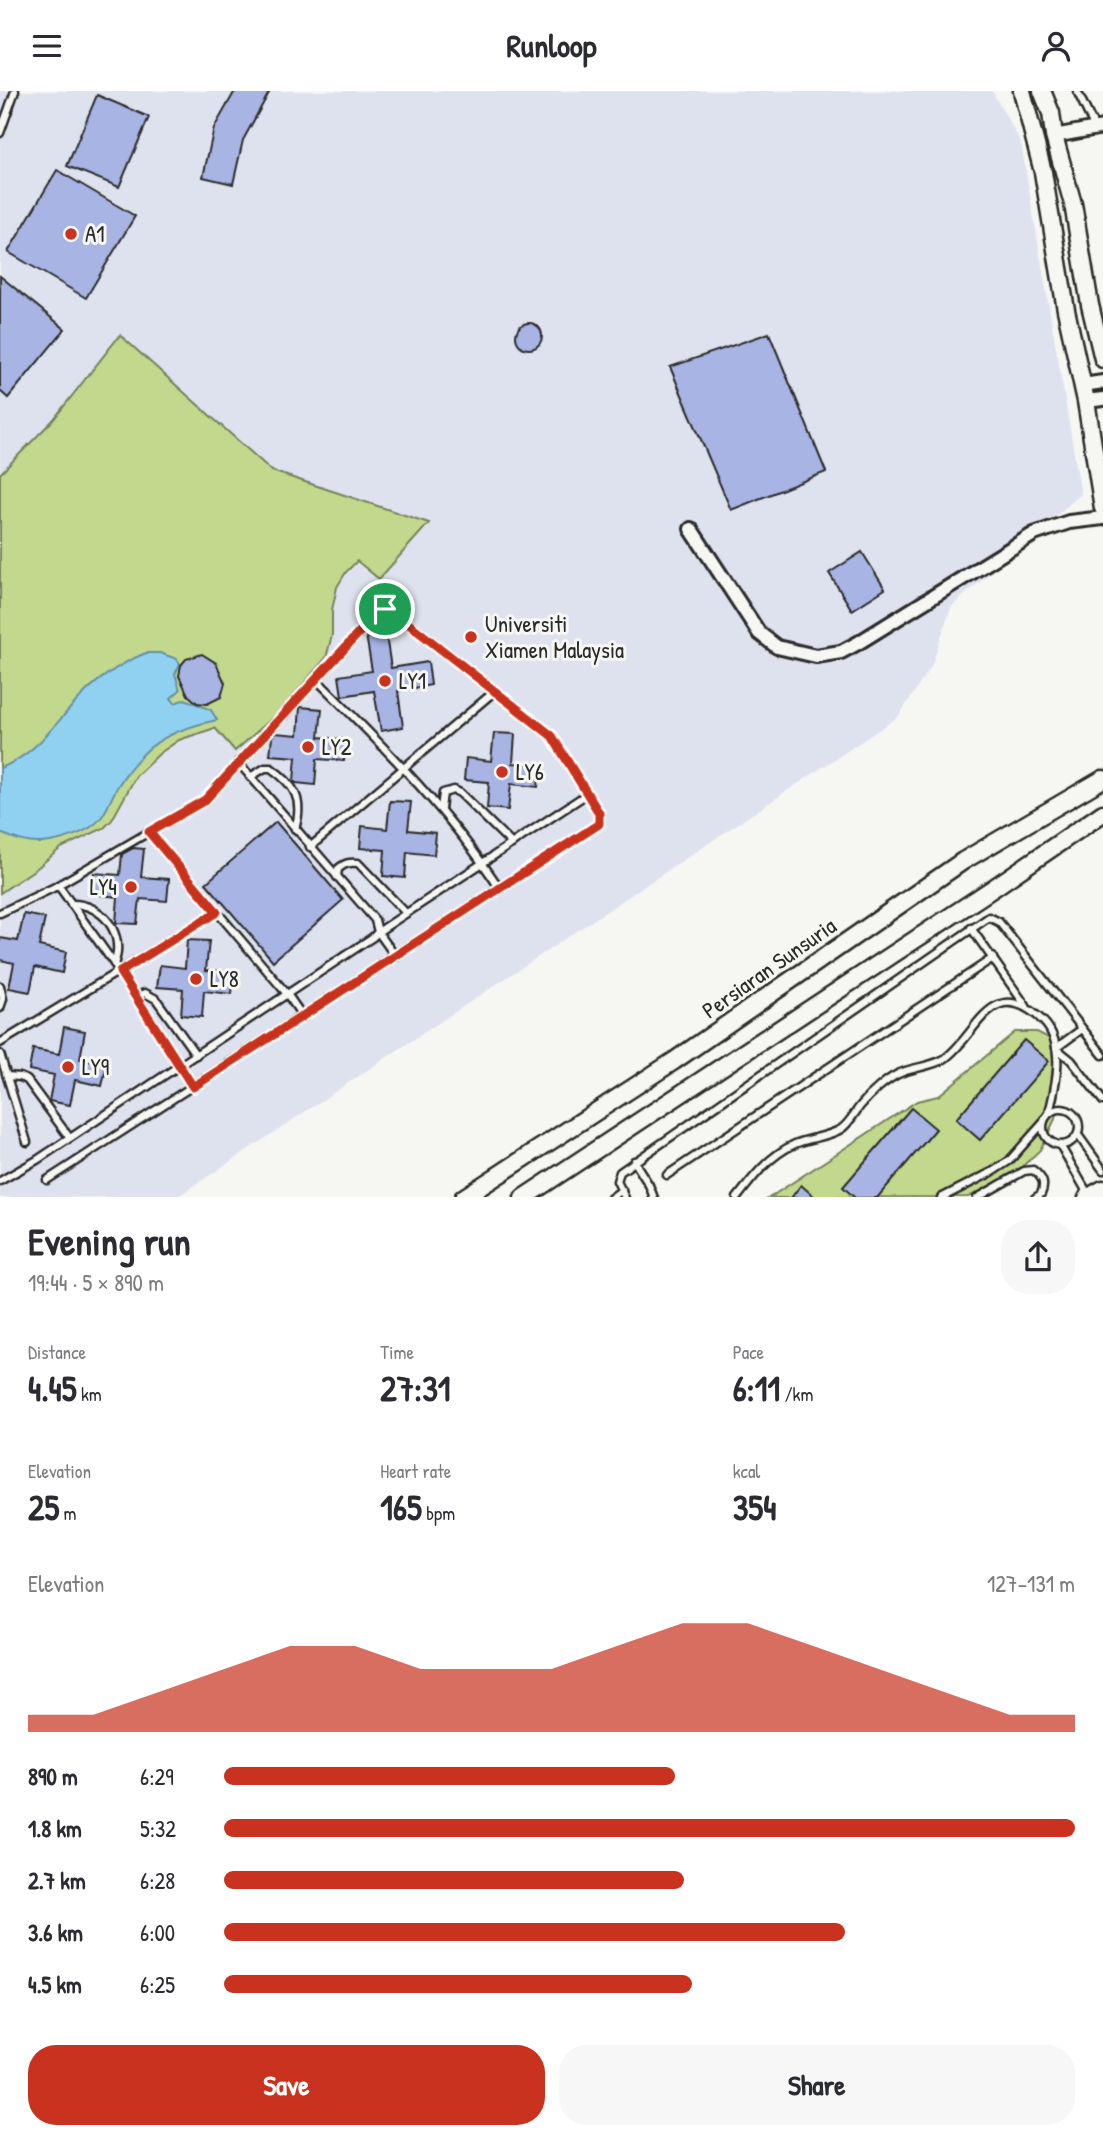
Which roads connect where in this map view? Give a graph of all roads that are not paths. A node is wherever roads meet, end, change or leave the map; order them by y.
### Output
1 (15, 91) edge
2 (1022, 91) edge
3 (1042, 91) edge
4 (1077, 91) edge
5 (1099, 128) edge
6 (0, 133) edge
7 (1054, 136) junction
8 (1073, 204) junction
9 (1103, 323) edge
10 (1103, 359) edge
11 (1103, 382) edge
12 (1084, 393) junction
13 (1103, 399) edge
14 (1103, 508) edge
15 (1103, 518) edge
16 (691, 530) dead end
17 (317, 680) junction
18 (495, 691) junction
19 (238, 762) junction
20 (405, 768) junction
21 (250, 777) junction
22 (1103, 779) edge
23 (587, 794) junction
24 (441, 811) junction
25 (1103, 813) edge
26 (295, 829) junction
27 (149, 832) junction
28 (512, 843) junction
29 (310, 847) junction
30 (483, 862) junction
31 (337, 877) junction
32 (58, 885) junction
33 (500, 889) junction
34 (71, 904) junction
35 (217, 912) junction
36 (0, 913) edge
37 (406, 913) junction
38 (971, 928) junction
39 (378, 932) junction
40 (396, 957) junction
41 (993, 958) junction
42 (114, 964) junction
43 (120, 972) junction
44 (0, 986) edge
45 (288, 994) junction
46 (135, 996) junction
47 (1026, 1006) junction
48 (0, 1008) edge
49 (303, 1017) junction
50 (1082, 1029) junction
51 (0, 1043) edge
52 (1056, 1048) junction
53 (0, 1054) edge
54 (196, 1055) junction
55 (1103, 1055) edge
56 (180, 1065) junction
57 (7, 1076) junction
58 (193, 1087) junction
59 (1103, 1101) edge
60 (1049, 1113) junction
61 (1043, 1123) junction
62 (1078, 1135) junction
63 (69, 1137) junction
64 (27, 1142) dead end
65 (1060, 1146) junction
66 (634, 1161) junction
67 (1103, 1170) edge
68 (667, 1175) dead end
69 (0, 1181) edge
70 (47, 1181) dead end
71 (623, 1194) edge
72 (1093, 1194) edge
73 (465, 1197) edge
74 (525, 1197) edge
75 (654, 1197) edge
76 (738, 1197) edge
77 (943, 1197) edge
78 (979, 1197) edge
79 (1036, 1197) edge

1 - 6 lane
2 - 12 street
3 - 7 street
4 - 5 lane
5 - 7 street
7 - 8 street
8 - 9 street
8 - 10 street
11 - 12 street
12 - 13 street
12 - 14 street
15 - 16 street
17 - 18 lane
17 - 19 lane
17 - 20 lane
18 - 20 lane
18 - 23 lane
19 - 21 lane
19 - 27 lane
20 - 24 lane
20 - 29 lane
21 - 26 lane
21 - 26 lane
22 - 73 street, Persiaran Sunsuria
23 - 28 lane
23 - 33 lane
24 - 28 lane
24 - 30 lane
25 - 74 street
26 - 29 lane
27 - 32 lane
27 - 35 lane
28 - 30 lane
29 - 31 lane
30 - 33 lane
30 - 37 lane
31 - 37 lane
31 - 39 lane
32 - 34 lane
32 - 36 lane
33 - 40 lane
34 - 42 lane
34 - 42 lane
35 - 43 lane
35 - 45 lane
37 - 39 lane
38 - 41 lane
38 - 50 lane
38 - 66 lane
39 - 40 lane
39 - 45 lane
40 - 49 lane
41 - 47 lane
41 - 68 lane
42 - 43 lane
43 - 46 lane
43 - 51 lane
44 - 48 lane
45 - 49 lane
45 - 54 lane
46 - 54 lane
46 - 56 lane
47 - 52 lane
47 - 76 lane
49 - 58 lane
50 - 52 lane
50 - 55 lane
52 - 59 lane
52 - 60 lane
53 - 57 lane
54 - 56 lane
56 - 58 lane
56 - 63 lane
57 - 63 lane
57 - 64 lane
58 - 70 lane
60 - 61 lane
60 - 62 lane
61 - 65 lane
61 - 77 lane
62 - 65 lane
62 - 67 lane
63 - 69 lane
65 - 72 lane
66 - 71 lane
66 - 75 lane
78 - 79 lane

